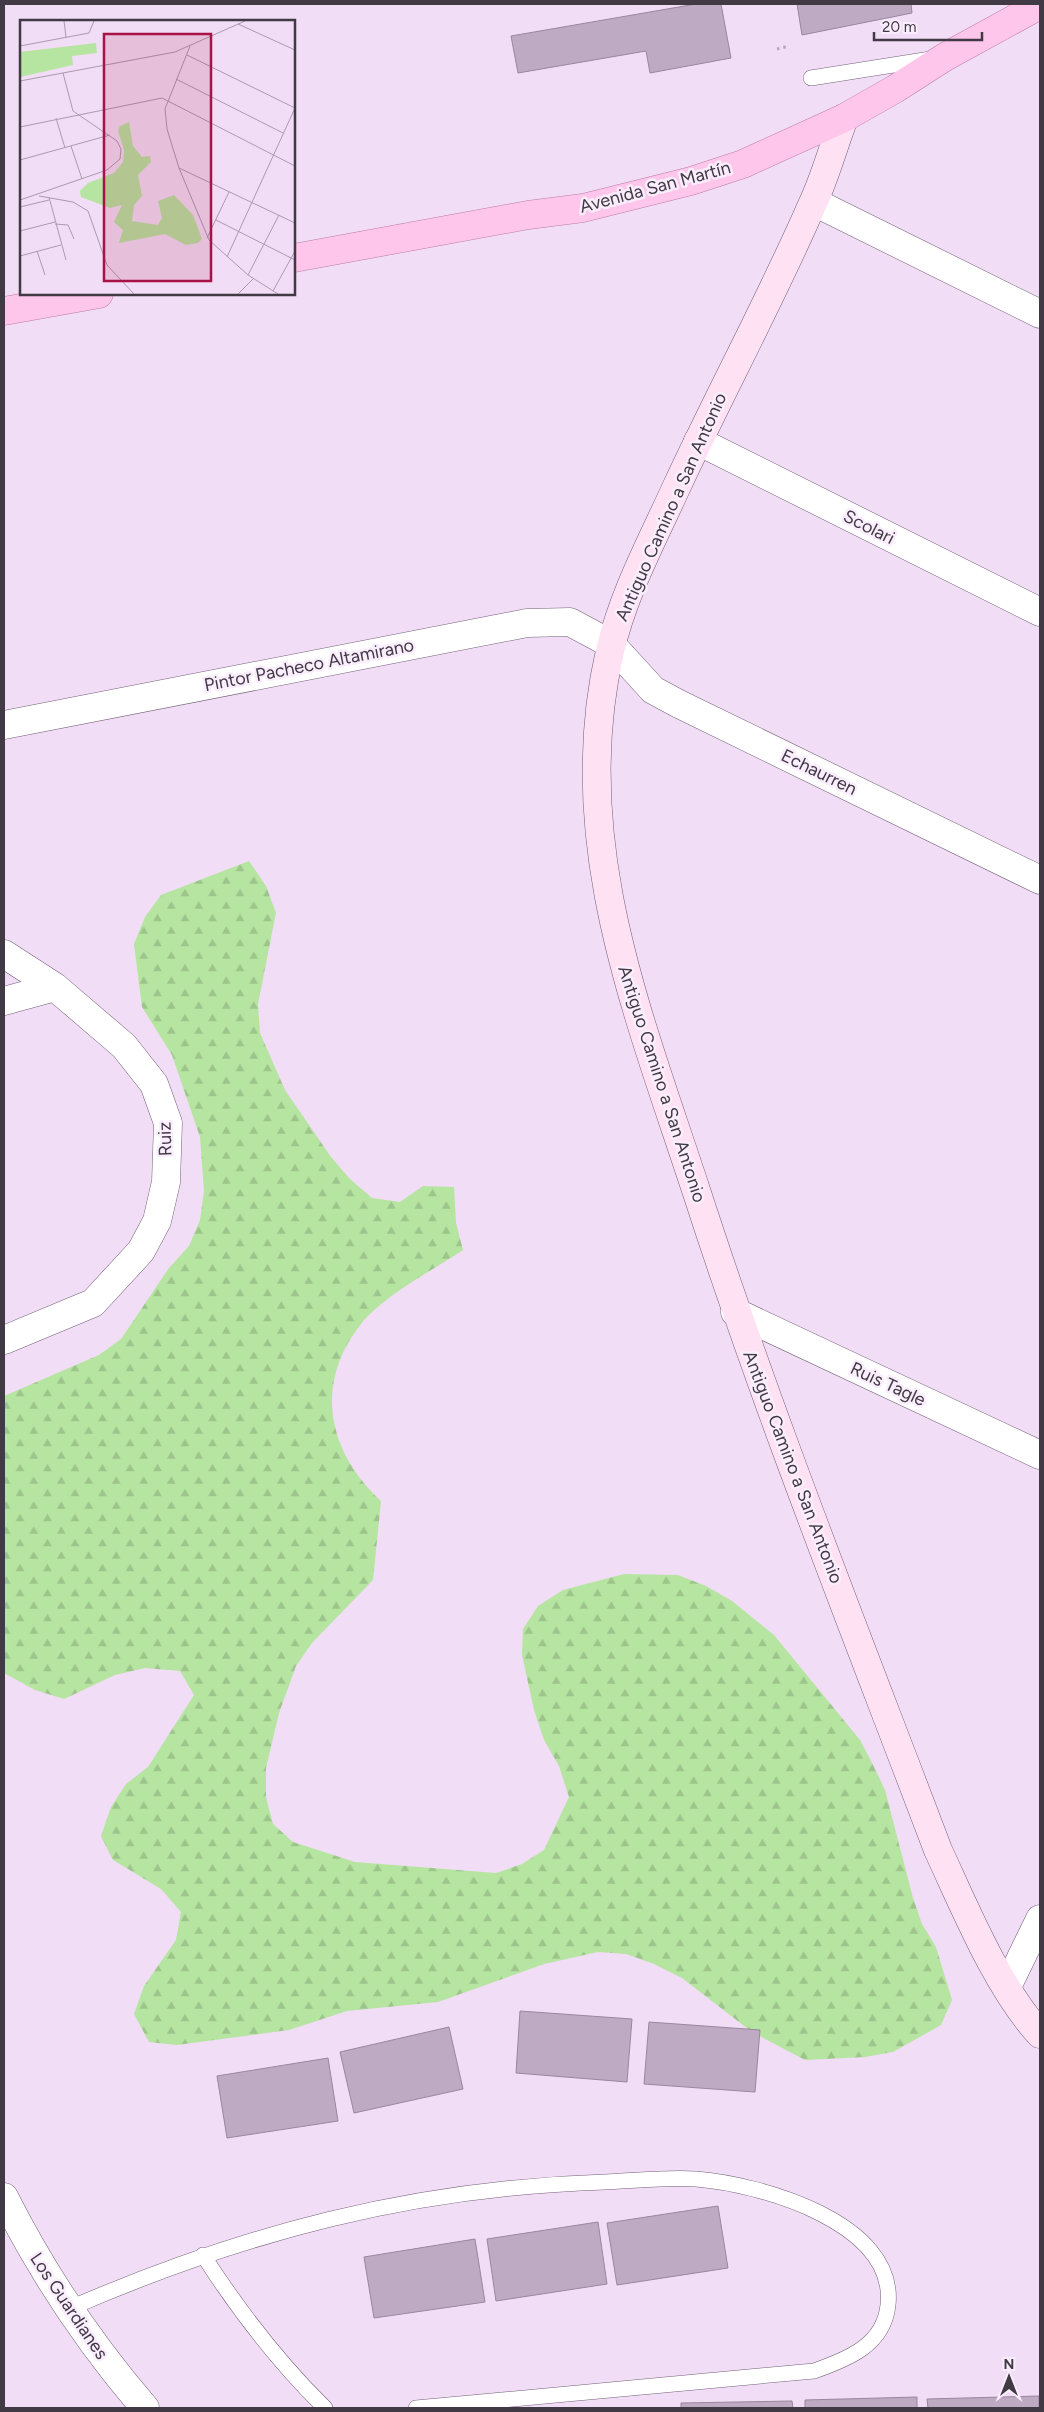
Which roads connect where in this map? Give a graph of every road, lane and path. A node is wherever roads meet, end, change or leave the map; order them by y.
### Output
1 (1040, 5) edge
2 (789, 46) dead end
3 (777, 49) dead end
4 (945, 56) junction
5 (811, 78) dead end
6 (844, 118) junction
7 (814, 202) junction
8 (295, 258) edge
9 (93, 295) edge
10 (4, 311) edge
11 (1040, 314) edge
12 (698, 441) junction
13 (1040, 612) edge
14 (611, 644) junction
15 (4, 725) edge
16 (1040, 880) edge
17 (4, 954) edge
18 (55, 987) junction
19 (4, 1001) edge
20 (735, 1312) junction
21 (4, 1340) edge
22 (1040, 1455) edge
23 (1040, 1919) edge
24 (1006, 1987) junction
25 (1040, 2034) edge
26 (4, 2197) edge
27 (203, 2255) junction
28 (68, 2310) junction
29 (145, 2408) edge
30 (325, 2408) edge
31 (416, 2408) edge

1 - 4 main road, Avenida San Martín
2 - 3 path
4 - 5 lane
4 - 6 main road, Avenida San Martín
6 - 7 street, Antiguo Camino a San Antonio
6 - 8 main road, Avenida San Martín
7 - 11 street
7 - 12 street, Antiguo Camino a San Antonio
9 - 10 main road
12 - 13 street, Scolari
12 - 14 street, Antiguo Camino a San Antonio
14 - 15 street, Pintor Pacheco Altamirano
14 - 16 street, Echaurren
14 - 20 street, Antiguo Camino a San Antonio
17 - 18 street, Ruiz
18 - 19 street
18 - 21 street, Ruiz
20 - 22 street, Ruis Tagle
20 - 24 street, Antiguo Camino a San Antonio
23 - 24 street
24 - 25 street, Antiguo Camino a San Antonio
26 - 28 street, Los Guardianes
27 - 28 lane
27 - 30 lane
27 - 31 lane
28 - 29 street, Los Guardianes

